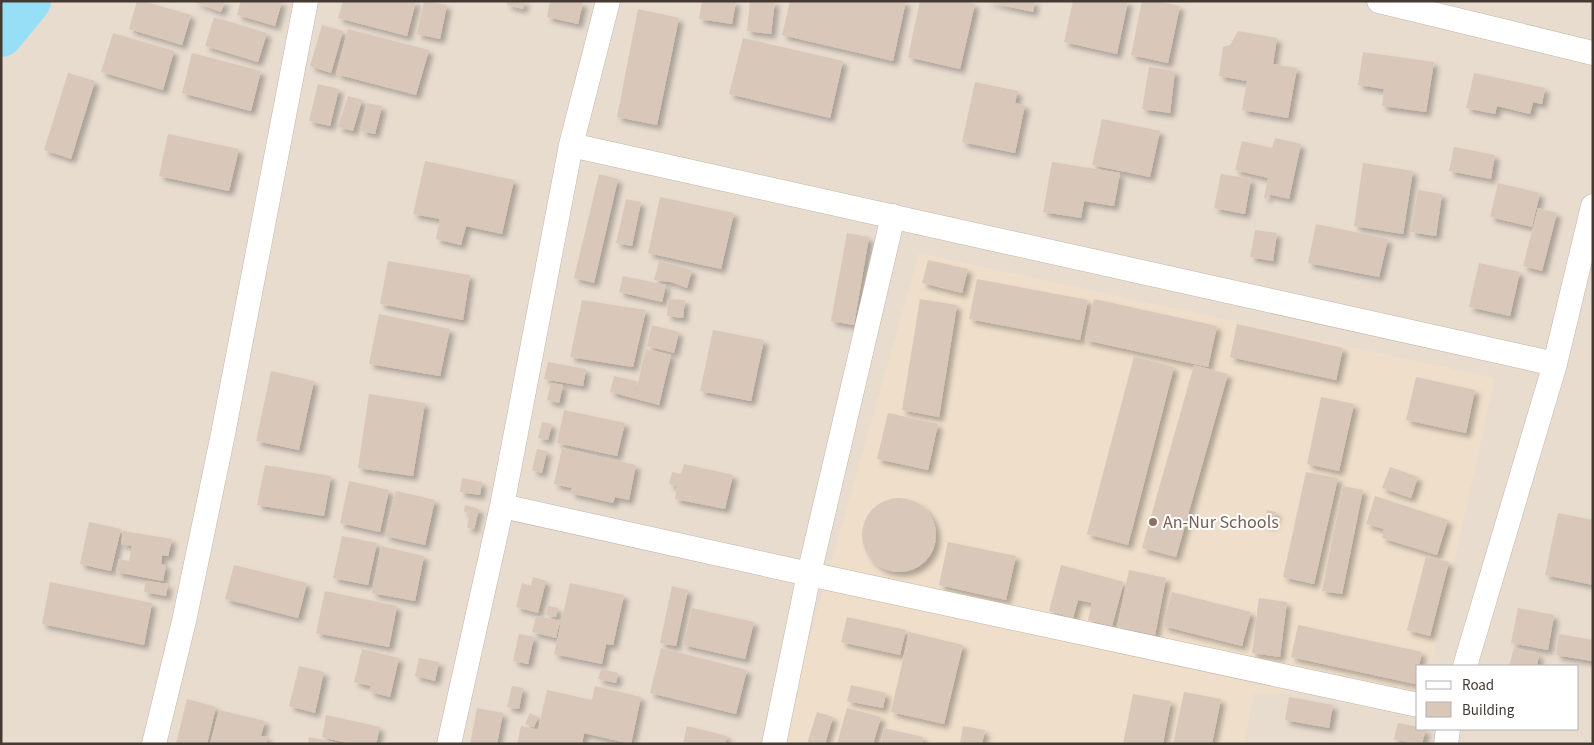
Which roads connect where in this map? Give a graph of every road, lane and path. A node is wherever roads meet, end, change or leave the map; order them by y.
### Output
1 (306, 1) edge
2 (608, 1) edge
3 (1379, 1) edge
4 (1593, 52) edge
5 (572, 145) junction
6 (1593, 206) edge
7 (893, 216) junction
8 (1555, 364) junction
9 (502, 506) junction
10 (810, 574) junction
11 (1465, 665) edge
12 (1416, 704) edge
13 (1448, 730) edge
14 (154, 744) edge
15 (449, 744) edge
16 (774, 744) edge
17 (1446, 744) edge

1 - 14 street
2 - 5 street
3 - 4 street
5 - 7 street
5 - 9 street
6 - 8 street
7 - 8 street
7 - 10 street
8 - 11 street
9 - 10 street
9 - 15 street
10 - 12 street
10 - 16 street
13 - 17 street

